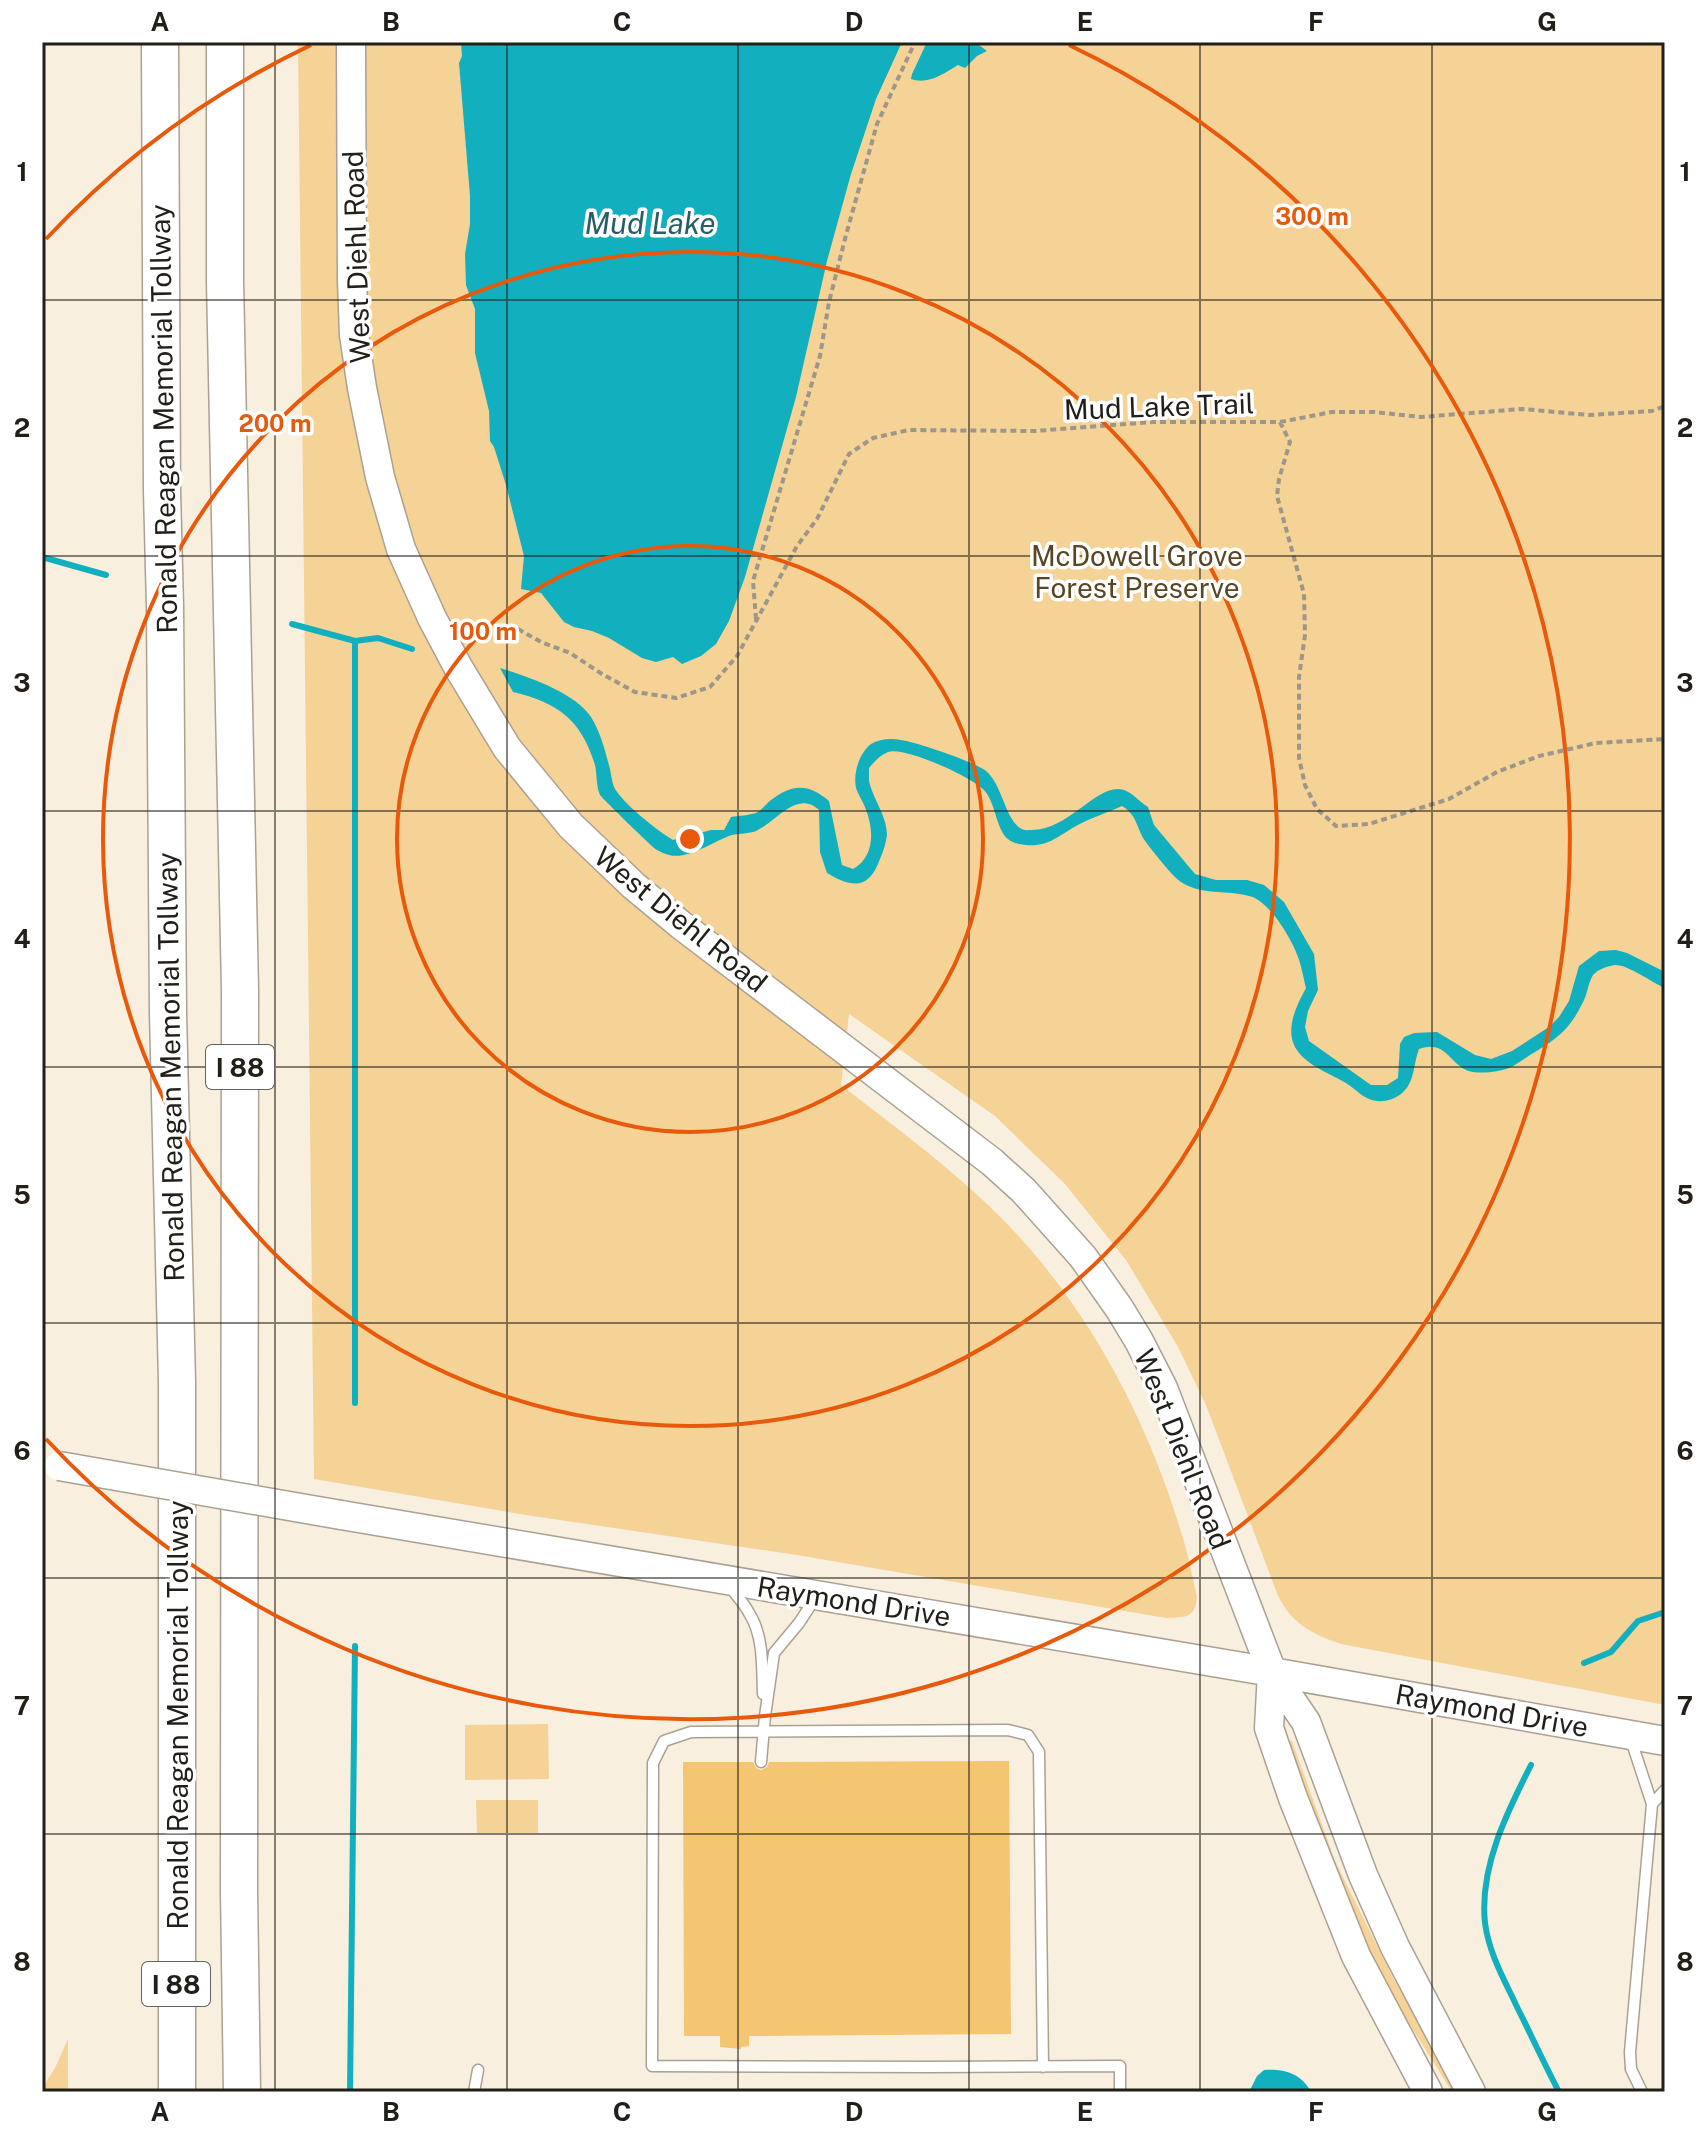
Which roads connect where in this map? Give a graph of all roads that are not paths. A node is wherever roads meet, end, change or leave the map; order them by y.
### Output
1 (160, 42) edge
2 (225, 42) edge
3 (351, 42) edge
4 (50, 1465) edge
5 (727, 1580) junction
6 (817, 1595) junction
7 (1272, 1672) junction
8 (765, 1716) junction
9 (763, 1732) junction
10 (1629, 1735) junction
11 (1665, 1741) edge
12 (761, 1762) dead end
13 (1665, 1790) edge
14 (1652, 1804) junction
15 (1043, 2067) junction
16 (478, 2070) dead end
17 (177, 2092) edge
18 (242, 2092) edge
19 (474, 2092) edge
20 (1120, 2092) edge
21 (1428, 2092) edge
22 (1471, 2092) edge
23 (1642, 2092) edge

1 - 17 highway, Ronald Reagan Memorial Tollway / I 88
2 - 18 highway, I 88
3 - 7 street, West Diehl Road
4 - 5 street, Raymond Drive, bridge
5 - 6 street, Raymond Drive
5 - 8 lane
6 - 7 street, Raymond Drive
6 - 8 lane
7 - 10 street, Raymond Drive
7 - 21 street, West Diehl Road
7 - 22 street, West Diehl Road
8 - 9 lane
9 - 12 lane
9 - 15 lane
9 - 15 lane
10 - 11 street, Raymond Drive
10 - 14 lane
13 - 14 lane
14 - 23 lane
15 - 20 lane
16 - 19 lane

